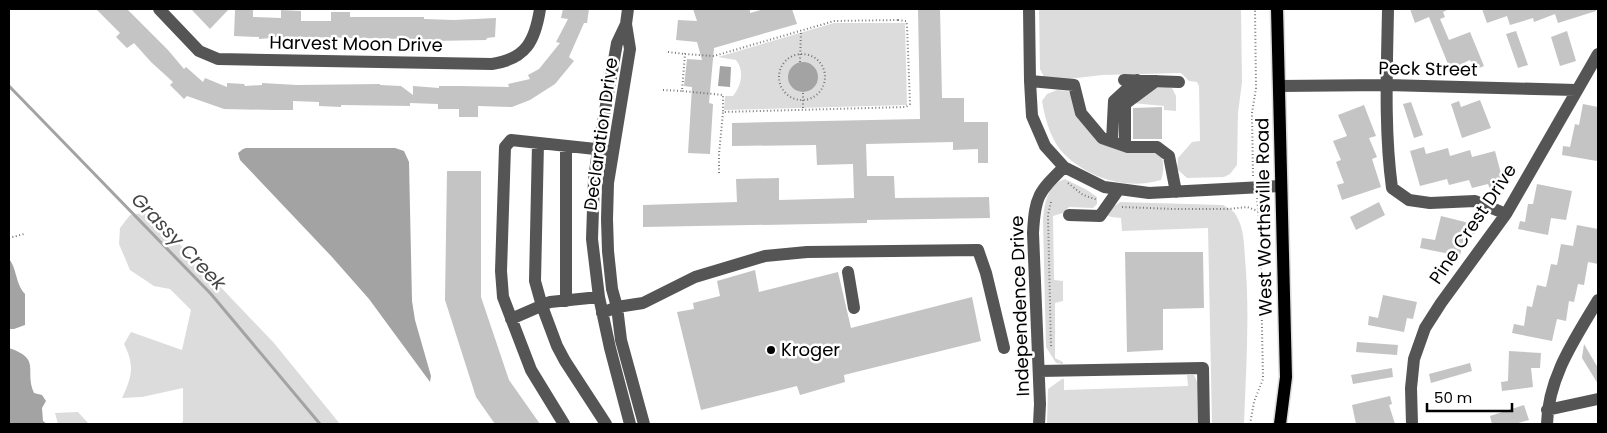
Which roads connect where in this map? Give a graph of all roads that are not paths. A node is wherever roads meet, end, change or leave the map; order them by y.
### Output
1 (159, 9) edge
2 (540, 9) edge
3 (628, 9) edge
4 (1029, 9) edge
5 (1277, 9) edge
6 (1388, 9) edge
7 (626, 24) junction
8 (1598, 54) edge
9 (1030, 81) junction
10 (1141, 81) junction
11 (1178, 82) dead end
12 (1387, 85) junction
13 (1279, 86) junction
14 (1576, 90) junction
15 (538, 143) junction
16 (1118, 143) junction
17 (566, 146) junction
18 (598, 150) junction
19 (613, 150) junction
20 (1064, 167) junction
21 (1281, 186) junction
22 (1119, 189) junction
23 (1176, 192) junction
24 (1070, 214) dead end
25 (1506, 214) junction
26 (708, 264) dead end
27 (721, 269) junction
28 (848, 272) dead end
29 (599, 297) junction
30 (1598, 300) edge
31 (566, 301) junction
32 (542, 306) junction
33 (617, 307) junction
34 (854, 308) dead end
35 (602, 313) junction
36 (511, 319) junction
37 (1004, 348) dead end
38 (1039, 371) junction
39 (1598, 399) edge
40 (1547, 410) junction
41 (564, 424) edge
42 (606, 424) edge
43 (630, 424) edge
44 (644, 424) edge
45 (1039, 424) edge
46 (1204, 424) edge
47 (1280, 424) edge
48 (1412, 424) edge
49 (1547, 424) edge

1 - 2 street, Harvest Moon Drive
3 - 7 street, Declaration Drive
4 - 9 street
5 - 13 main road, West Worthsville Road
6 - 12 street
7 - 18 street, Declaration Drive
7 - 19 street, Declaration Drive
8 - 14 street, Pine Crest Drive
9 - 16 street
9 - 20 street
10 - 11 street
10 - 16 street
10 - 16 street
12 - 13 street, Peck Street
12 - 14 street, Peck Street
12 - 25 street
13 - 21 main road, West Worthsville Road
14 - 25 street, Pine Crest Drive
15 - 17 street
15 - 32 street
15 - 36 street
16 - 23 street
17 - 18 street
17 - 31 street
18 - 19 street
18 - 29 street, Declaration Drive
19 - 33 street, Declaration Drive
20 - 22 street
20 - 38 street, Independence Drive
21 - 23 street
21 - 47 main road, West Worthsville Road
22 - 23 street
22 - 24 street
25 - 48 street, Pine Crest Drive
26 - 27 street
27 - 33 street
27 - 37 street
28 - 34 street
29 - 31 street
29 - 35 street, Declaration Drive
30 - 40 street
31 - 32 street
32 - 36 street
32 - 42 street
33 - 35 street
33 - 44 street, Declaration Drive
35 - 43 street, Declaration Drive
36 - 41 street
38 - 45 street, Independence Drive
38 - 46 street
39 - 40 street
40 - 49 street

